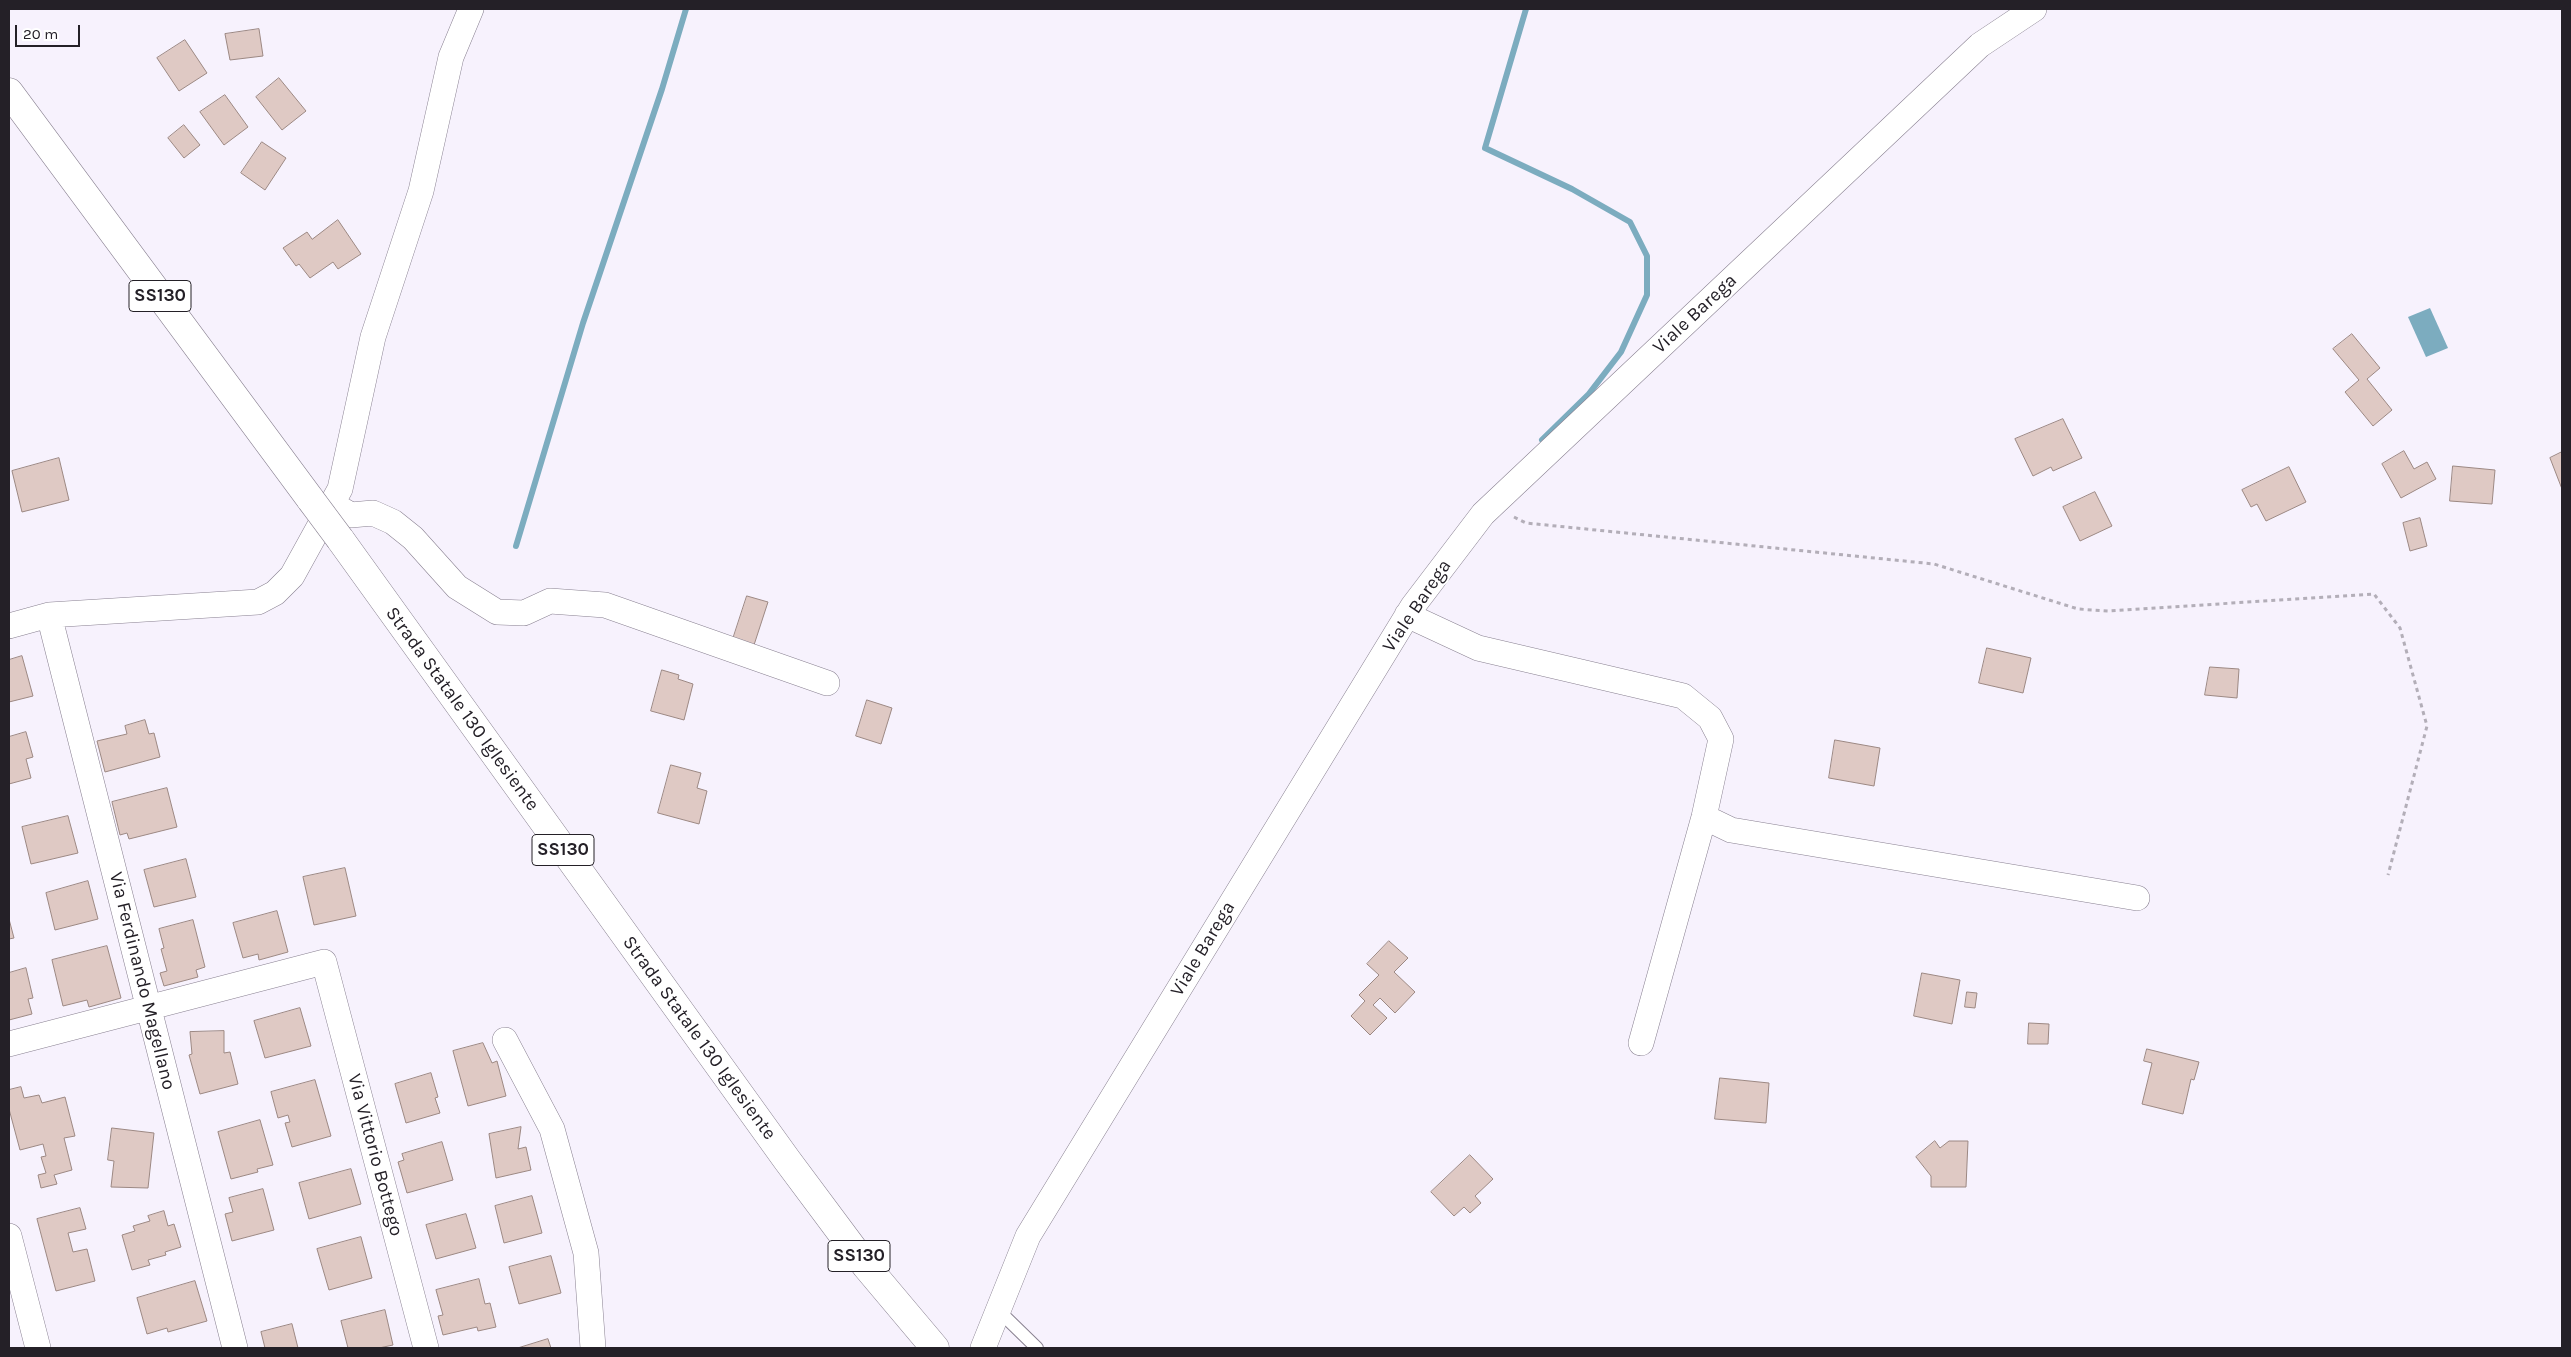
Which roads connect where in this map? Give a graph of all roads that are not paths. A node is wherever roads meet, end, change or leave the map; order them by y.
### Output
1 (471, 9) edge
2 (2034, 9) edge
3 (9, 92) edge
4 (322, 502) junction
5 (49, 615) junction
6 (1407, 615) junction
7 (10, 618) edge
8 (827, 683) dead end
9 (1704, 817) junction
10 (2137, 898) dead end
11 (149, 1008) junction
12 (505, 1040) dead end
13 (1641, 1043) dead end
14 (9, 1044) edge
15 (9, 1236) edge
16 (998, 1310) junction
17 (38, 1348) edge
18 (235, 1348) edge
19 (426, 1348) edge
20 (593, 1348) edge
21 (935, 1348) edge
22 (982, 1348) edge
23 (1037, 1348) edge

1 - 4 street
2 - 6 street, Viale Barega
3 - 4 highway, Strada Statale 130 Iglesiente / SS130
4 - 5 street
4 - 8 street
4 - 21 highway, Strada Statale 130 Iglesiente / SS130, bridge
5 - 7 street
5 - 11 street, Via Ferdinando Magellano
6 - 9 street
6 - 16 street, Viale Barega
9 - 10 street
9 - 13 street
11 - 14 street
11 - 18 street, Via Ferdinando Magellano
11 - 19 street, Via Vittorio Bottego
12 - 20 street
15 - 17 street
16 - 22 street, Viale Barega
16 - 23 lane

